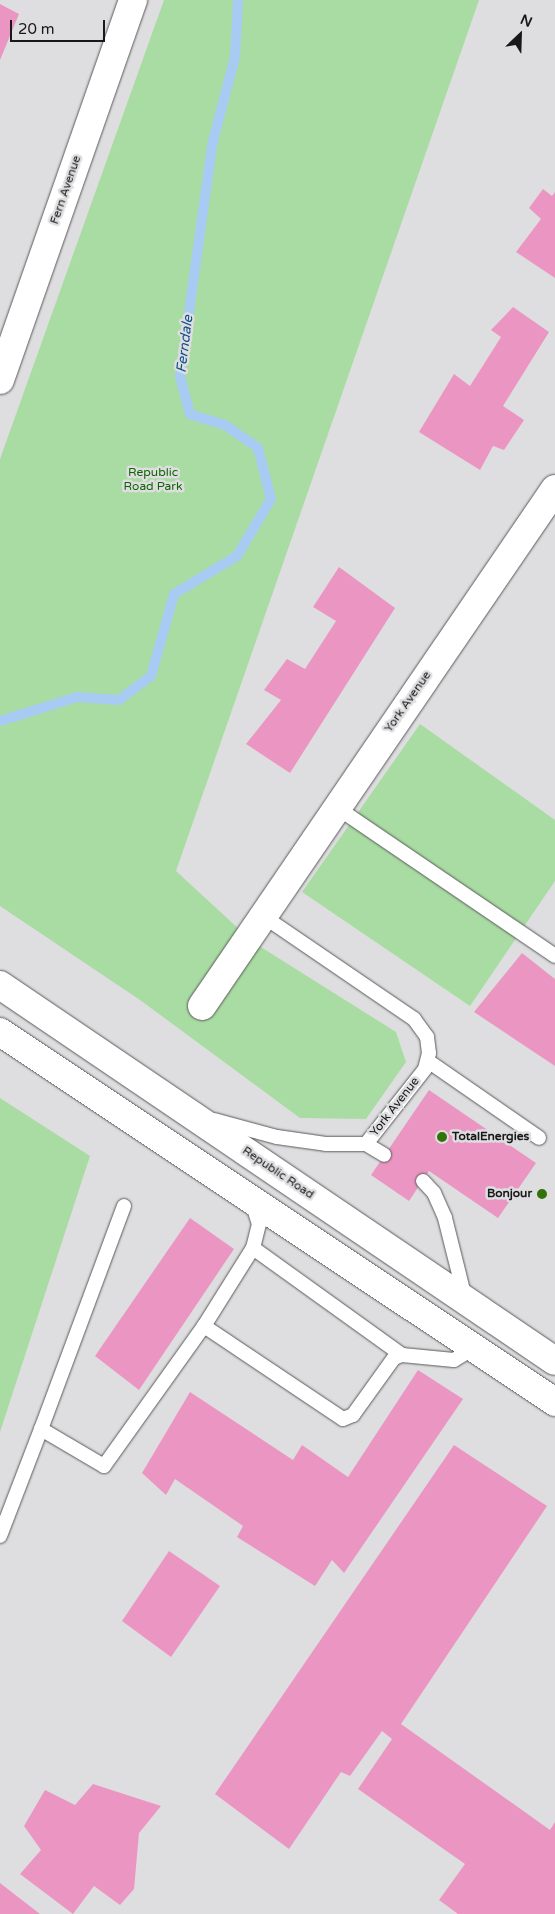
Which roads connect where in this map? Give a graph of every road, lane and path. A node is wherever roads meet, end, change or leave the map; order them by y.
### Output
1 (133, 0) edge
2 (0, 380) edge
3 (555, 489) edge
4 (336, 807) junction
5 (263, 916) junction
6 (555, 956) edge
7 (0, 985) edge
8 (202, 1006) dead end
9 (0, 1032) edge
10 (428, 1061) junction
11 (188, 1112) junction
12 (539, 1138) dead end
13 (366, 1144) junction
14 (384, 1156) dead end
15 (423, 1181) dead end
16 (250, 1197) junction
17 (124, 1206) dead end
18 (253, 1248) junction
19 (465, 1300) junction
20 (204, 1326) junction
21 (476, 1347) junction
22 (402, 1355) junction
23 (555, 1361) edge
24 (555, 1402) edge
25 (41, 1429) junction
26 (0, 1536) edge

1 - 2 main road, Fern Avenue
3 - 4 main road, York Avenue
4 - 5 main road, York Avenue
4 - 6 lane
5 - 8 main road, York Avenue
5 - 10 lane
7 - 11 main road, Republic Road
9 - 16 main road
10 - 12 lane
10 - 13 lane, York Avenue
11 - 13 lane, York Avenue
11 - 19 main road, Republic Road
13 - 14 lane, York Avenue
15 - 19 lane
16 - 18 lane
16 - 21 main road
17 - 25 lane
18 - 20 lane
18 - 22 lane
19 - 23 main road, Republic Road
20 - 22 lane
20 - 25 lane
21 - 22 lane
21 - 24 main road
25 - 26 lane

